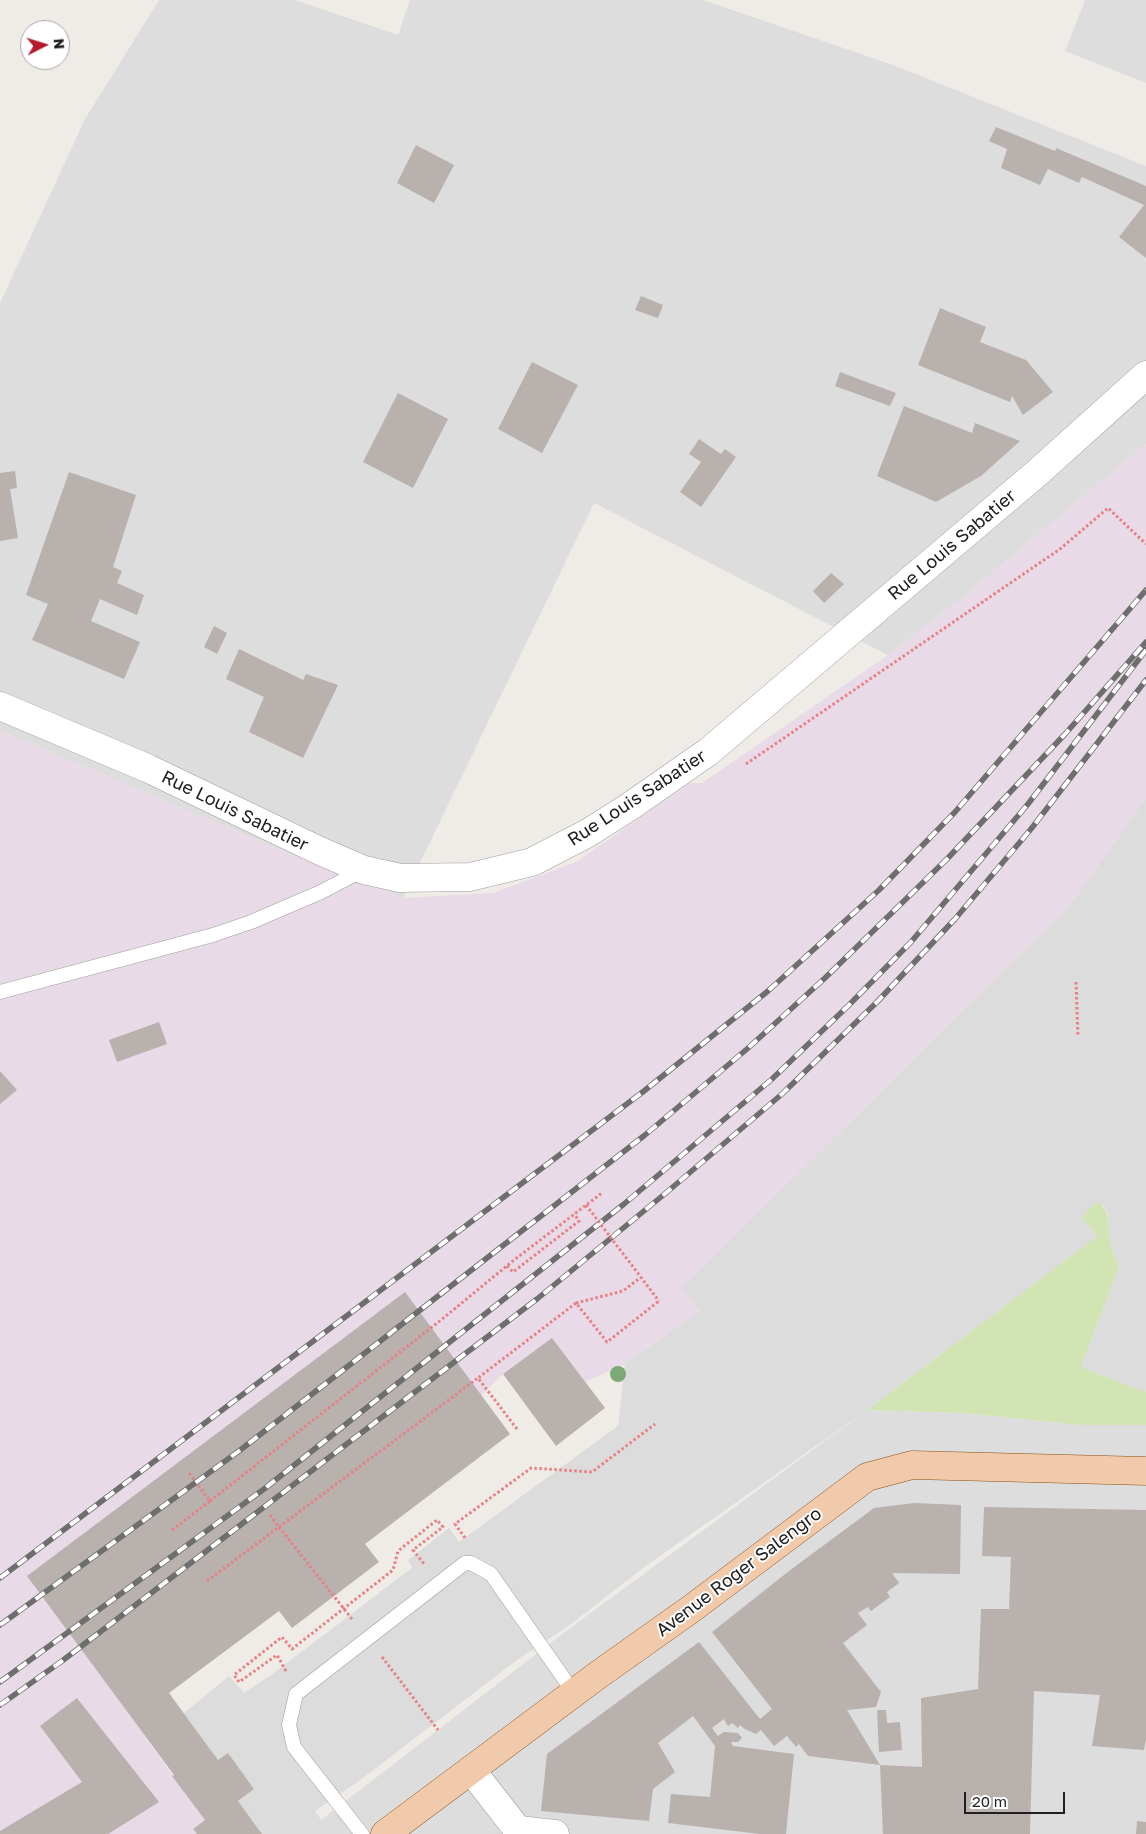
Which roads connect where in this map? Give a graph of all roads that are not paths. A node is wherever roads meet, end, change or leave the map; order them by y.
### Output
1 (1146, 375) edge
2 (0, 706) edge
3 (364, 870) junction
4 (0, 992) edge
5 (1146, 1471) edge
6 (574, 1693) junction
7 (471, 1770) junction
8 (520, 1832) edge
9 (362, 1834) edge
10 (385, 1834) edge
11 (555, 1834) edge

1 - 3 street, Rue Louis Sabatier
2 - 3 street, Rue Louis Sabatier
3 - 4 lane
5 - 6 main road, Avenue Roger Salengro
6 - 7 main road, Avenue Roger Salengro
6 - 9 lane
7 - 8 street
7 - 10 main road, Avenue Roger Salengro
8 - 11 street

